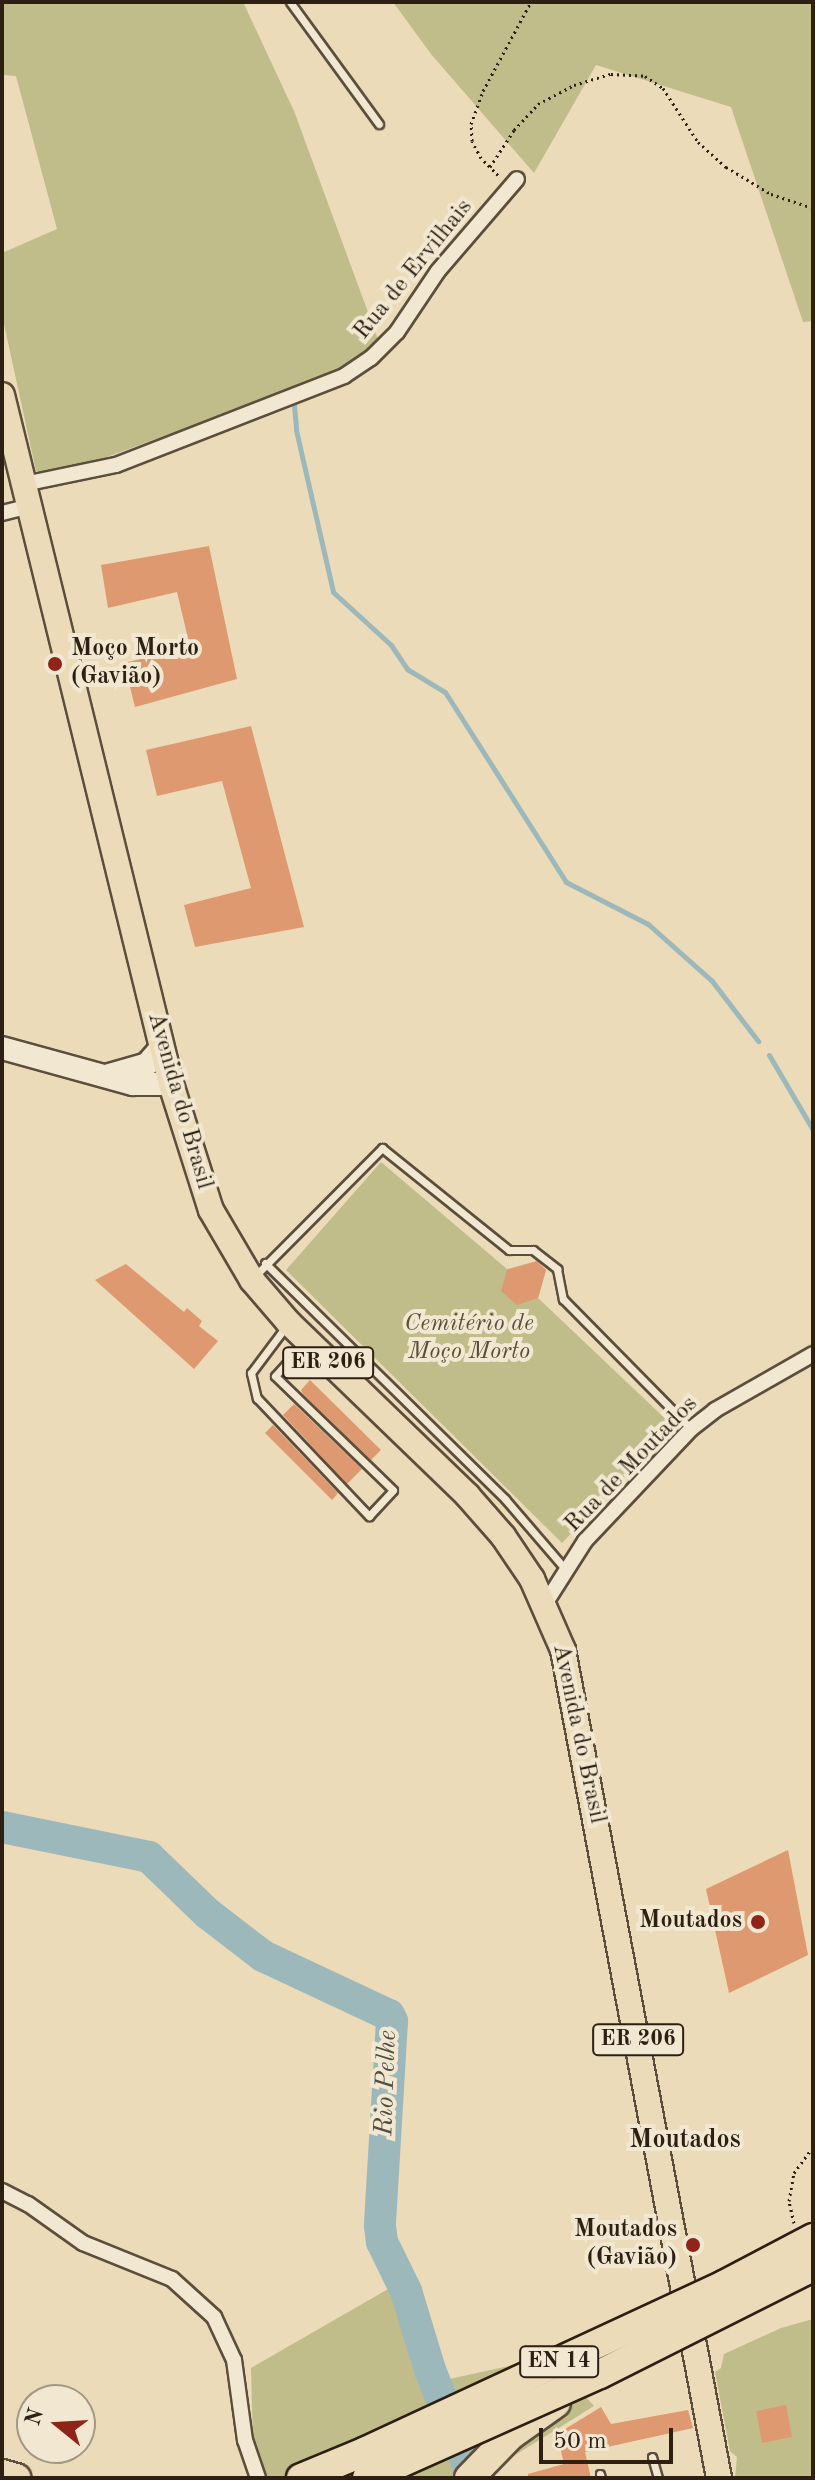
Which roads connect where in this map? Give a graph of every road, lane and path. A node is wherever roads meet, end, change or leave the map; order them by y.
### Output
1 (290, 2) edge
2 (531, 2) edge
3 (379, 124) dead end
4 (490, 167) junction
5 (513, 183) joint
6 (813, 208) edge
7 (2, 395) edge
8 (27, 495) junction
9 (2, 513) edge
10 (162, 1047) junction
11 (2, 1048) edge
12 (106, 1075) junction
13 (171, 1084) junction
14 (258, 1271) junction
15 (289, 1323) junction
16 (306, 1341) junction
17 (813, 1354) edge
18 (691, 1429) junction
19 (567, 1571) junction
20 (545, 1604) junction
21 (813, 2147) edge
22 (2, 2191) edge
23 (805, 2234) edge
24 (813, 2267) edge
25 (600, 2374) junction
26 (652, 2457) dead end
27 (2, 2474) edge
28 (16, 2478) edge
29 (258, 2478) edge
30 (301, 2478) edge
31 (367, 2478) edge
32 (469, 2478) edge
33 (658, 2478) edge
34 (719, 2478) edge

1 - 3 lane
2 - 4 path
4 - 5 path
4 - 6 path
5 - 8 street, Rua de Ervilhais
7 - 8 main road, ER 206
8 - 9 street, Rua de Ervilhais
8 - 10 main road, Avenida do Brasil / ER 206
10 - 12 street
10 - 13 main road, Avenida do Brasil / ER 206
11 - 12 street
12 - 13 street
13 - 14 main road, Avenida do Brasil / ER 206
14 - 15 main road, Avenida do Brasil / ER 206
14 - 18 lane
14 - 19 lane
15 - 16 main road, Avenida do Brasil / ER 206
15 - 16 lane
16 - 20 main road, Avenida do Brasil / ER 206
17 - 18 street, Rua de Moutados
18 - 19 street, Rua de Moutados
19 - 20 street, Rua de Moutados
20 - 34 main road, Avenida do Brasil / ER 206
21 - 23 path
22 - 29 street
23 - 30 highway, EN 14, bridge
24 - 25 highway, EN 14, bridge
25 - 31 highway, EN 14, bridge
25 - 32 highway, bridge
26 - 33 lane
27 - 28 highway

